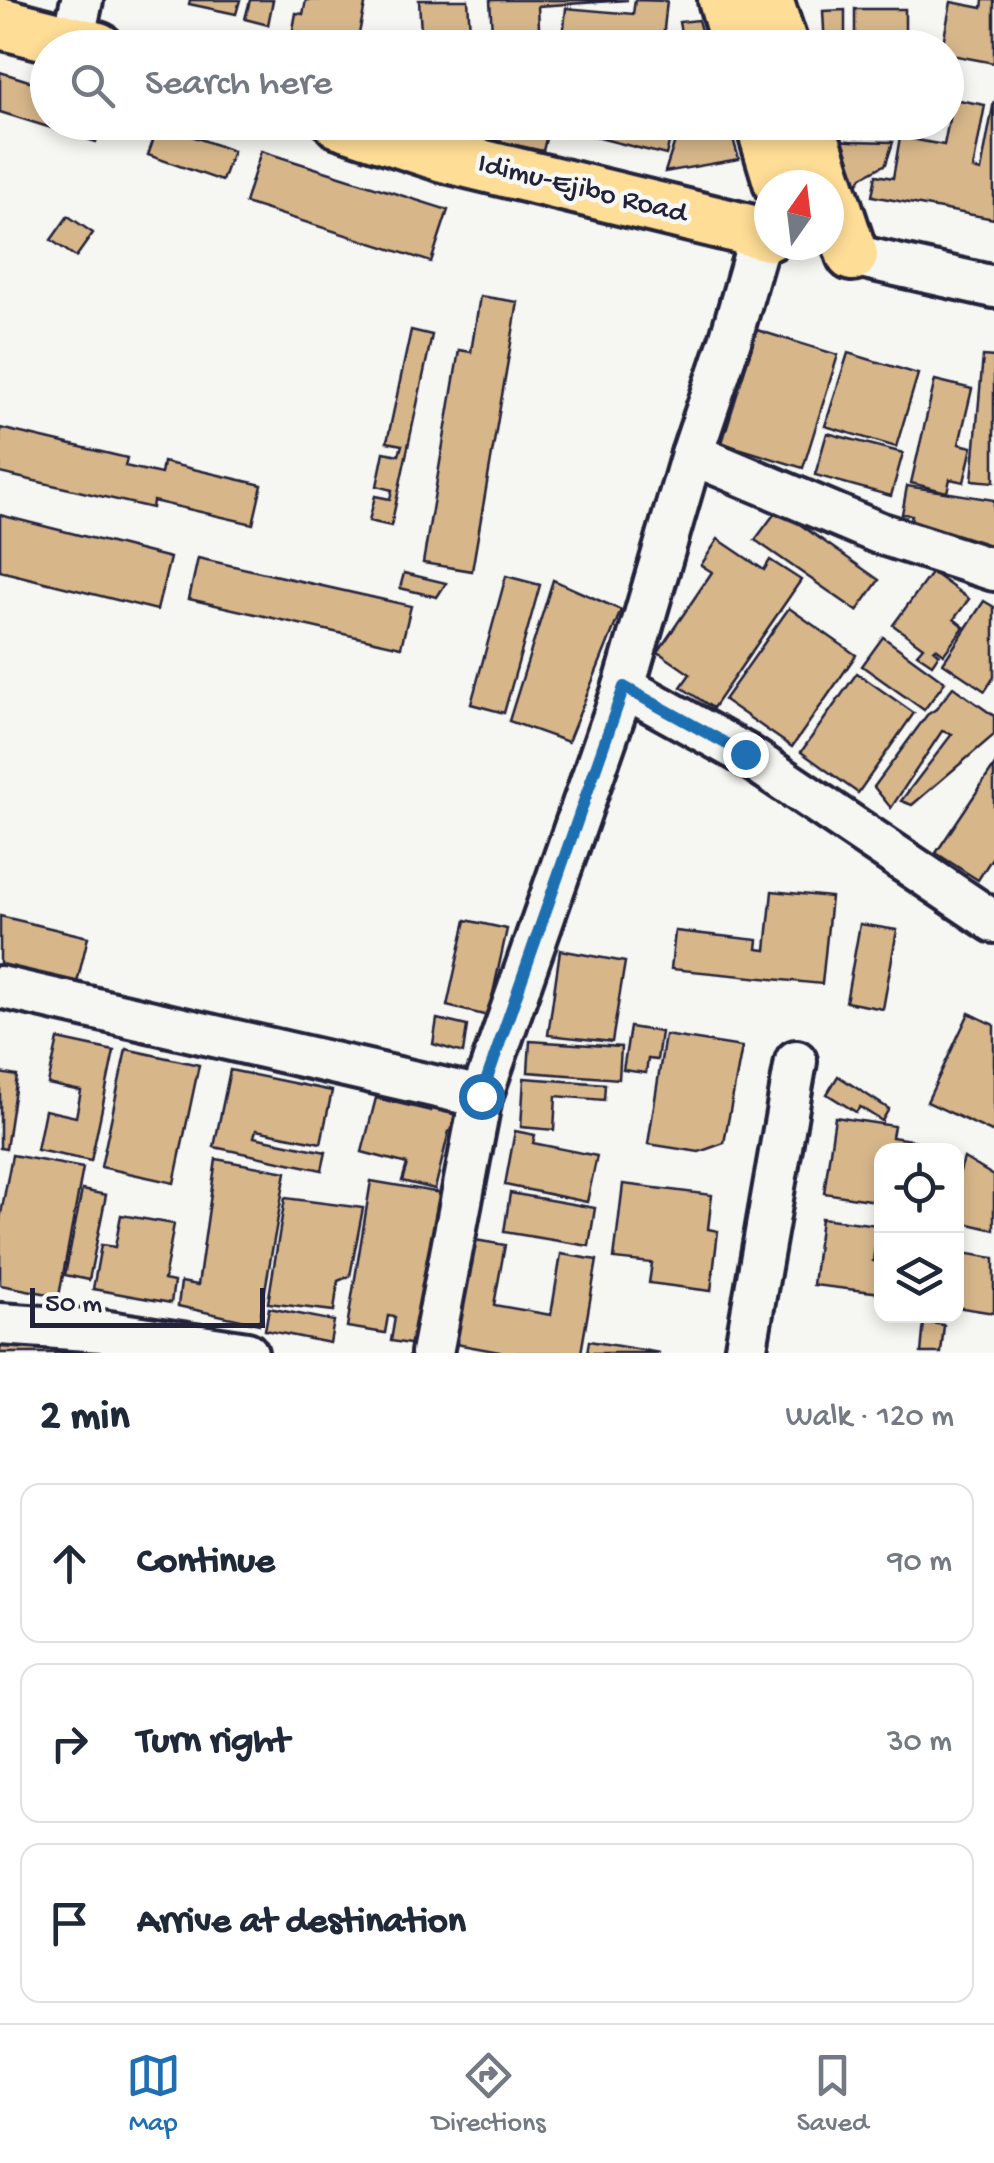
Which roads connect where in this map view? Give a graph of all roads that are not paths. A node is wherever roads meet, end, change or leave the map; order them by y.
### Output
1 (724, 0) edge
2 (767, 0) edge
3 (0, 24) edge
4 (84, 29) edge
5 (733, 30) edge
6 (777, 30) edge
7 (394, 140) edge
8 (766, 140) edge
9 (812, 140) edge
10 (775, 170) edge
11 (817, 170) edge
12 (754, 231) edge
13 (844, 253) edge
14 (756, 260) edge
15 (994, 288) edge
16 (692, 454) junction
17 (994, 570) edge
18 (624, 687) junction
19 (994, 922) edge
20 (0, 986) edge
21 (796, 1061) dead end
22 (481, 1096) junction
23 (0, 1324) edge
24 (247, 1353) edge
25 (432, 1353) edge
26 (745, 1353) edge

1 - 5 main road
2 - 6 main road
3 - 4 main road
7 - 12 main road, Idimu-Ejibo Road
8 - 10 main road
9 - 11 main road
13 - 15 street
14 - 16 street
16 - 17 street
16 - 18 street
18 - 19 street
18 - 22 street
20 - 22 street
21 - 26 street
22 - 25 street
23 - 24 street

